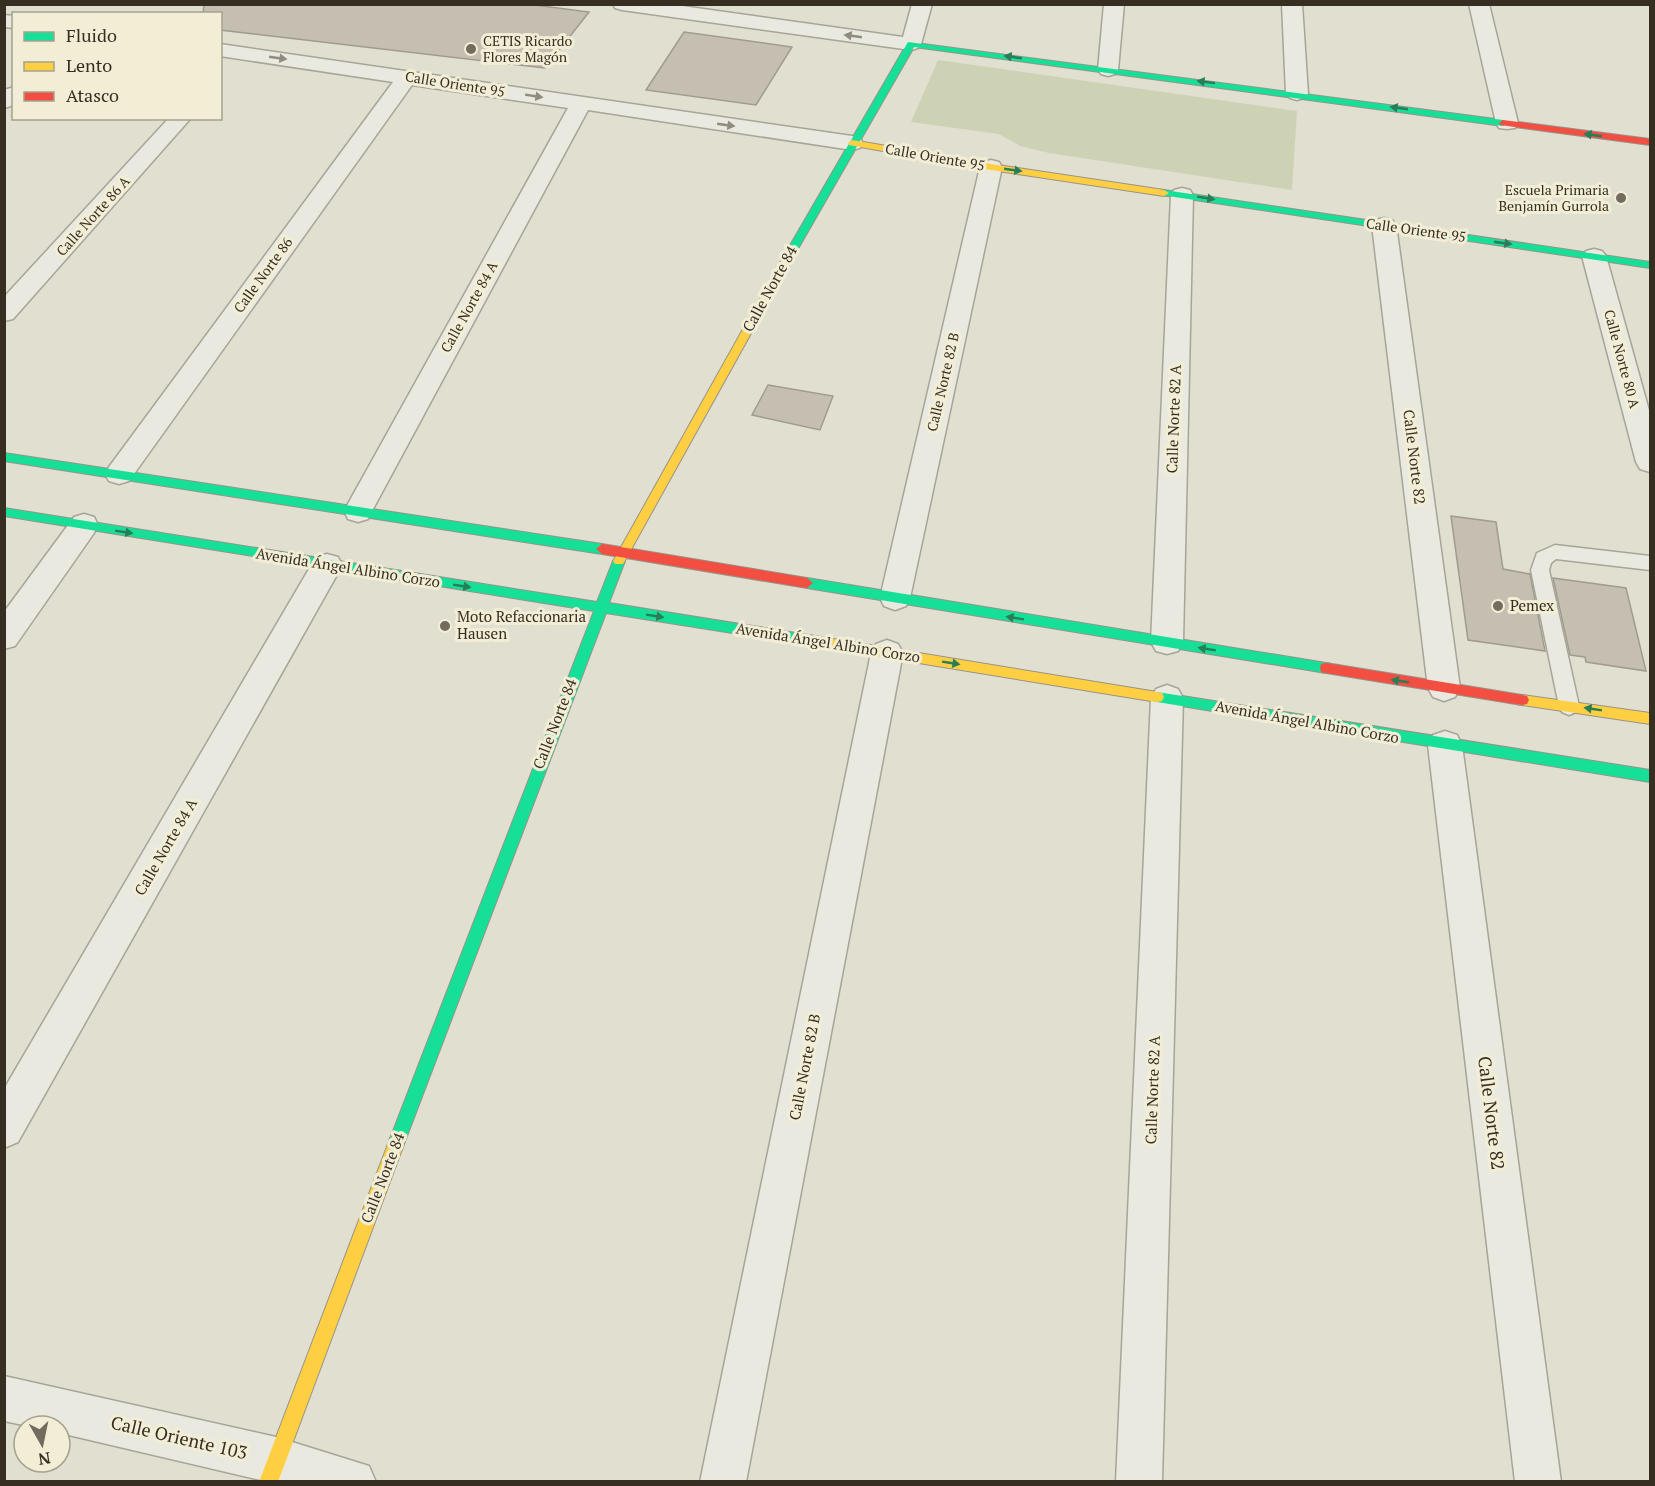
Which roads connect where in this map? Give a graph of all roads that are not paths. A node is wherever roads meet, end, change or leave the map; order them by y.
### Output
1 (622, 4) edge
2 (922, 4) edge
3 (1114, 4) edge
4 (1292, 4) edge
5 (1479, 4) edge
6 (729, 11) edge
7 (911, 44) junction
8 (230, 57) edge
9 (1108, 70) junction
10 (408, 76) junction
11 (1297, 94) junction
12 (581, 104) junction
13 (179, 120) edge
14 (1507, 123) junction
15 (1650, 142) edge
16 (852, 143) junction
17 (991, 167) junction
18 (1182, 195) junction
19 (1384, 225) junction
20 (1594, 256) junction
21 (1650, 264) edge
22 (4, 313) edge
23 (4, 457) edge
24 (1650, 462) edge
25 (119, 474) junction
26 (358, 510) junction
27 (4, 512) edge
28 (84, 525) junction
29 (622, 552) junction
30 (1650, 563) edge
31 (327, 565) junction
32 (895, 598) junction
33 (600, 607) junction
34 (4, 637) edge
35 (1167, 642) junction
36 (887, 653) junction
37 (1444, 688) junction
38 (1167, 698) junction
39 (1569, 706) junction
40 (1650, 719) edge
41 (1445, 746) junction
42 (1650, 776) edge
43 (4, 1128) edge
44 (4, 1398) edge
45 (272, 1471) edge
46 (353, 1482) edge
47 (723, 1482) edge
48 (1139, 1482) edge
49 (1538, 1482) edge

1 - 6 street
2 - 7 street, Calle Norte 84
3 - 9 street
4 - 11 street
5 - 14 street
7 -> 6 street
9 -> 7 street
7 - 16 street, Calle Norte 84
8 -> 10 street, Calle Oriente 95
11 -> 9 street
10 -> 12 street, Calle Oriente 95
10 - 25 street, Calle Norte 86
14 -> 11 street
12 -> 16 street, Calle Oriente 95
12 - 26 street, Calle Norte 84 A
13 - 22 street, Calle Norte 86 A
15 -> 14 street
16 - 17 street, Calle Oriente 95
16 - 29 street, Calle Norte 84
17 -> 18 street, Calle Oriente 95
17 - 32 street, Calle Norte 82 B
18 -> 19 street, Calle Oriente 95
18 - 35 street, Calle Norte 82 A
19 -> 20 street, Calle Oriente 95
19 - 37 street, Calle Norte 82
20 - 21 street, Calle Oriente 95
20 - 24 street, Calle Norte 80 A
23 - 25 street
25 - 26 street
26 - 29 street
27 - 28 street, Avenida Ángel Albino Corzo
28 -> 31 street, Avenida Ángel Albino Corzo
28 - 34 street
29 - 32 street
29 - 33 street, Calle Norte 84
30 - 39 lane
31 -> 33 street, Avenida Ángel Albino Corzo
31 - 43 street, Calle Norte 84 A
35 -> 32 street
33 -> 36 street, Avenida Ángel Albino Corzo
33 - 45 street, Calle Norte 84
37 -> 35 street
36 -> 38 street, Avenida Ángel Albino Corzo
36 - 47 street, Calle Norte 82 B
37 - 39 street
38 - 41 street, Avenida Ángel Albino Corzo
38 - 48 street, Calle Norte 82 A
40 -> 39 street
41 - 42 street, Avenida Ángel Albino Corzo
41 - 49 street, Calle Norte 82
44 - 45 street, Calle Oriente 103
45 - 46 street, Calle Oriente 103

